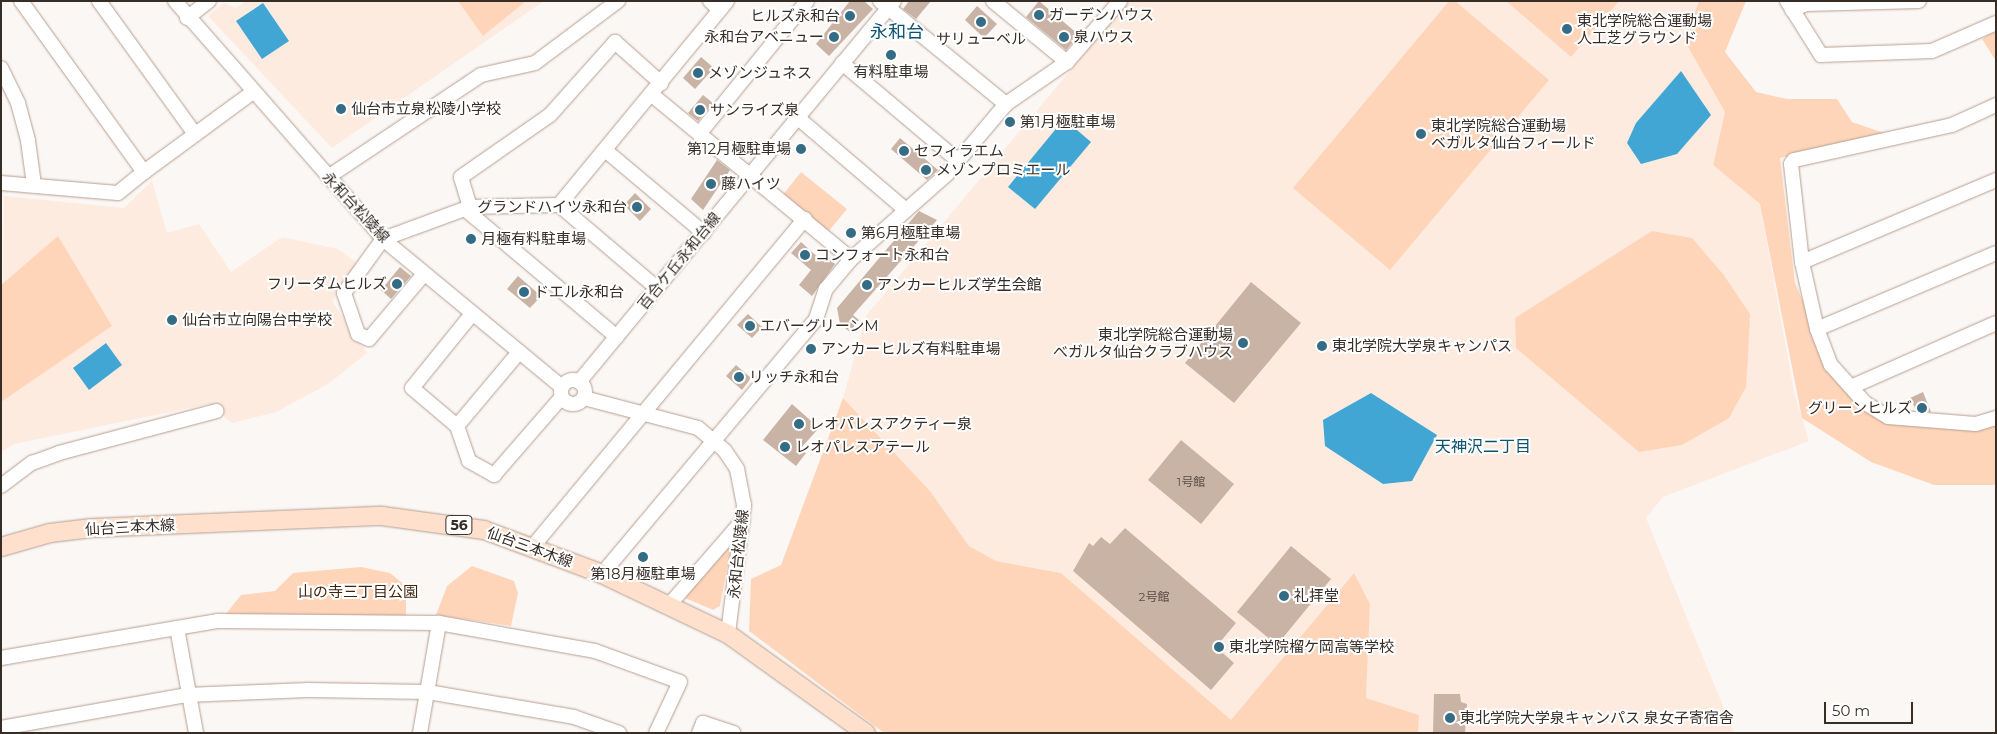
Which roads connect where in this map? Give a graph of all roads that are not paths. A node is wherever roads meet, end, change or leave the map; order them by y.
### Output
1 (21, 1) edge
2 (98, 1) edge
3 (175, 1) edge
4 (209, 1) edge
5 (618, 1) edge
6 (808, 1) edge
7 (993, 1) edge
8 (1919, 1) edge
9 (887, 3) edge
10 (1114, 3) edge
11 (719, 4) edge
12 (1789, 6) edge
13 (187, 18) junction
14 (1996, 23) edge
15 (1067, 62) junction
16 (842, 63) junction
17 (1, 68) edge
18 (661, 82) junction
19 (253, 92) junction
20 (651, 94) junction
21 (1006, 104) junction
22 (1996, 105) edge
23 (797, 117) junction
24 (196, 134) junction
25 (699, 134) junction
26 (605, 150) junction
27 (957, 160) junction
28 (144, 172) junction
29 (748, 174) junction
30 (328, 177) junction
31 (1996, 180) edge
32 (1, 183) edge
33 (34, 185) junction
34 (559, 205) junction
35 (468, 209) junction
36 (906, 210) junction
37 (805, 219) junction
38 (704, 233) junction
39 (384, 239) junction
40 (1996, 253) edge
41 (851, 259) junction
42 (1802, 262) junction
43 (424, 274) junction
44 (658, 288) junction
45 (472, 314) junction
46 (1996, 323) edge
47 (1817, 329) junction
48 (617, 337) junction
49 (519, 352) junction
50 (580, 382) junction
51 (1851, 388) junction
52 (562, 392) junction
53 (584, 398) junction
54 (217, 411) dead end
55 (643, 411) junction
56 (1996, 418) edge
57 (457, 426) junction
58 (713, 439) junction
59 (1, 486) edge
60 (743, 520) junction
61 (534, 545) junction
62 (1, 547) edge
63 (602, 574) junction
64 (670, 604) junction
65 (440, 623) junction
66 (177, 628) junction
67 (728, 634) junction
68 (1, 658) edge
69 (428, 692) junction
70 (190, 695) junction
71 (1, 728) edge
72 (196, 733) edge
73 (420, 733) edge
74 (619, 733) edge
75 (656, 733) edge
76 (699, 733) edge
77 (733, 733) edge
78 (866, 733) edge

1 - 28 street
2 - 24 street
3 - 13 street, 永和台松陵線
4 - 13 street
5 - 30 street
6 - 25 street
7 - 15 street
8 - 12 street
9 - 16 street, 百合ケ丘永和台線
9 - 21 street
10 - 15 street
11 - 18 street
12 - 14 street
13 - 19 street, 永和台松陵線
15 - 21 street
16 - 23 street, 百合ケ丘永和台線
16 - 27 street
17 - 33 street
18 - 20 street
18 - 35 street
19 - 24 street
19 - 30 street, 永和台松陵線
20 - 25 street
20 - 26 street
21 - 27 street
22 - 42 street
23 - 29 street, 百合ケ丘永和台線
23 - 36 street
24 - 28 street
25 - 29 street
26 - 34 street
26 - 38 street
27 - 36 street
28 - 33 street
29 - 37 street
29 - 38 street, 百合ケ丘永和台線
30 - 39 street, 永和台松陵線
31 - 42 street
32 - 33 street
34 - 35 street
34 - 44 street
35 - 39 street
35 - 48 street
36 - 41 street
37 - 41 street
37 - 55 street
38 - 44 street, 百合ケ丘永和台線
39 - 43 street, 永和台松陵線
39 - 43 street
40 - 47 street
41 - 58 street
42 - 47 street
43 - 45 street, 永和台松陵線
44 - 48 street, 百合ケ丘永和台線
45 - 49 street, 永和台松陵線
45 - 57 street
46 - 51 street
47 - 51 street
48 - 50 street, 百合ケ丘永和台線
49 - 52 street, 永和台松陵線
49 - 57 street
50 - 52 street
50 - 53 street
51 - 56 street
52 - 53 street, 永和台松陵線
52 - 57 street
53 - 55 street, 永和台松陵線
54 - 59 street
55 - 58 street, 永和台松陵線
55 - 61 street
58 - 60 street, 永和台松陵線
58 - 63 street
60 - 64 street
60 - 67 street, 永和台松陵線
61 - 62 main road, 仙台三本木線 / 56
61 - 63 main road, 仙台三本木線 / 56
63 - 64 main road, 仙台三本木線 / 56
64 - 67 main road, 仙台三本木線 / 56
65 - 66 street
65 - 69 street
65 - 75 street
66 - 68 street
66 - 70 street
67 - 78 main road, 仙台三本木線 / 56
69 - 70 street
69 - 73 street
69 - 74 street
70 - 71 street
70 - 72 street
76 - 77 street

